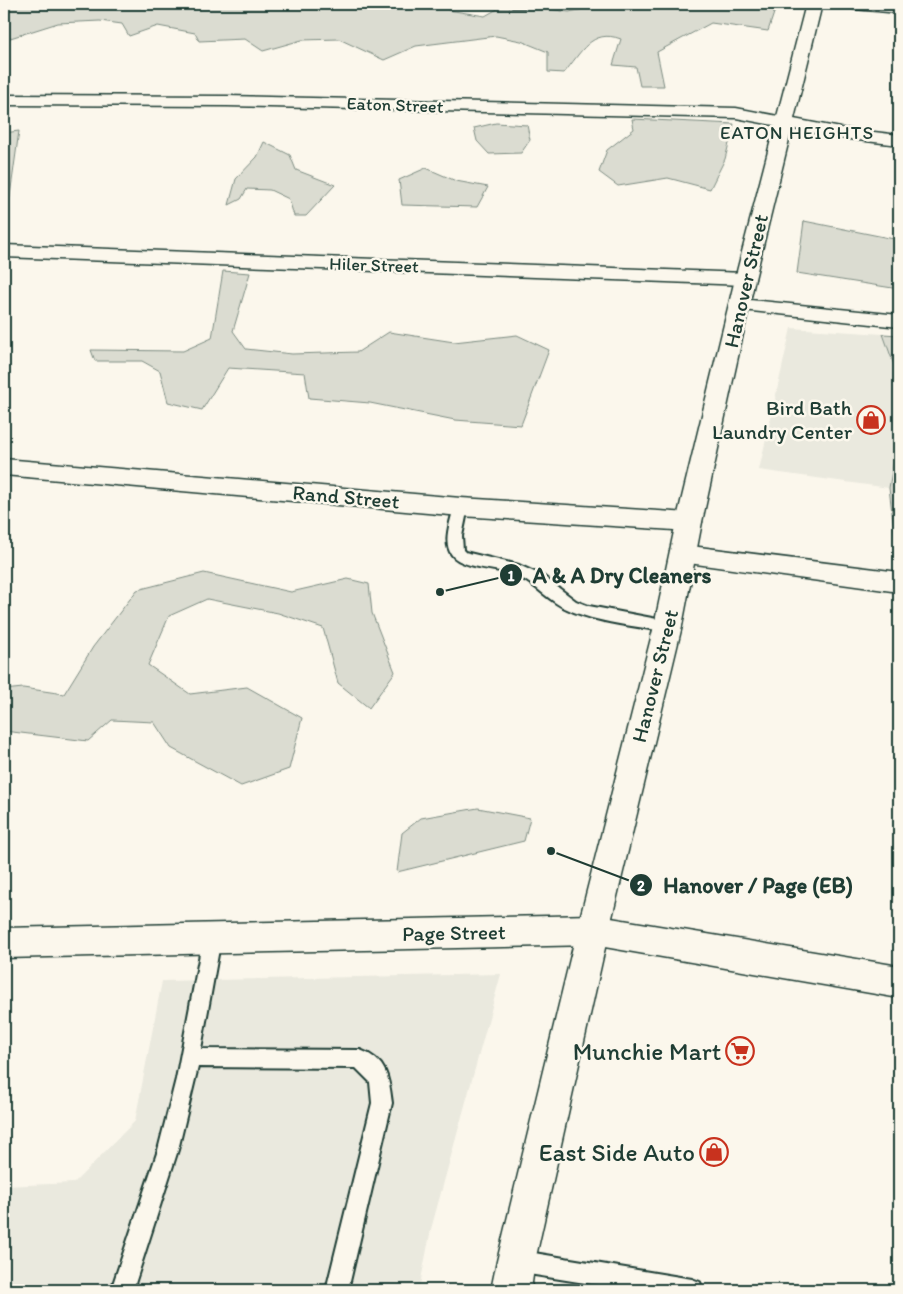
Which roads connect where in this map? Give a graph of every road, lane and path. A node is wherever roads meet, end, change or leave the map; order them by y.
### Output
1 (814, 4) edge
2 (854, 4) edge
3 (899, 8) edge
4 (4, 100) edge
5 (785, 122) junction
6 (899, 140) edge
7 (4, 251) edge
8 (743, 292) junction
9 (899, 321) edge
10 (4, 467) edge
11 (461, 507) junction
12 (689, 522) junction
13 (683, 554) junction
14 (899, 582) edge
15 (668, 626) junction
16 (593, 930) junction
17 (212, 938) junction
18 (4, 943) edge
19 (899, 982) edge
20 (189, 1058) junction
21 (516, 1261) junction
22 (122, 1290) edge
23 (337, 1290) edge
24 (511, 1290) edge
25 (692, 1290) edge

1 - 5 street, Hanover Street
2 - 3 street
4 - 5 street, Eaton Street
5 - 6 street, Eaton Street
5 - 8 street, Hanover Street
7 - 8 street, Hiler Street
8 - 9 street, Hiler Street
8 - 12 street, Hanover Street
10 - 11 street, Rand Street
11 - 12 street, Rand Street
11 - 15 lane
12 - 13 street, Hanover Street
13 - 14 street
13 - 15 street, Hanover Street
15 - 16 street, Hanover Street
16 - 17 street, Page Street
16 - 19 street, Page Street
16 - 21 street, Hanover Street
17 - 18 street, Page Street
17 - 20 lane
20 - 22 lane
20 - 23 lane
21 - 24 street, Hanover Street
21 - 25 lane

